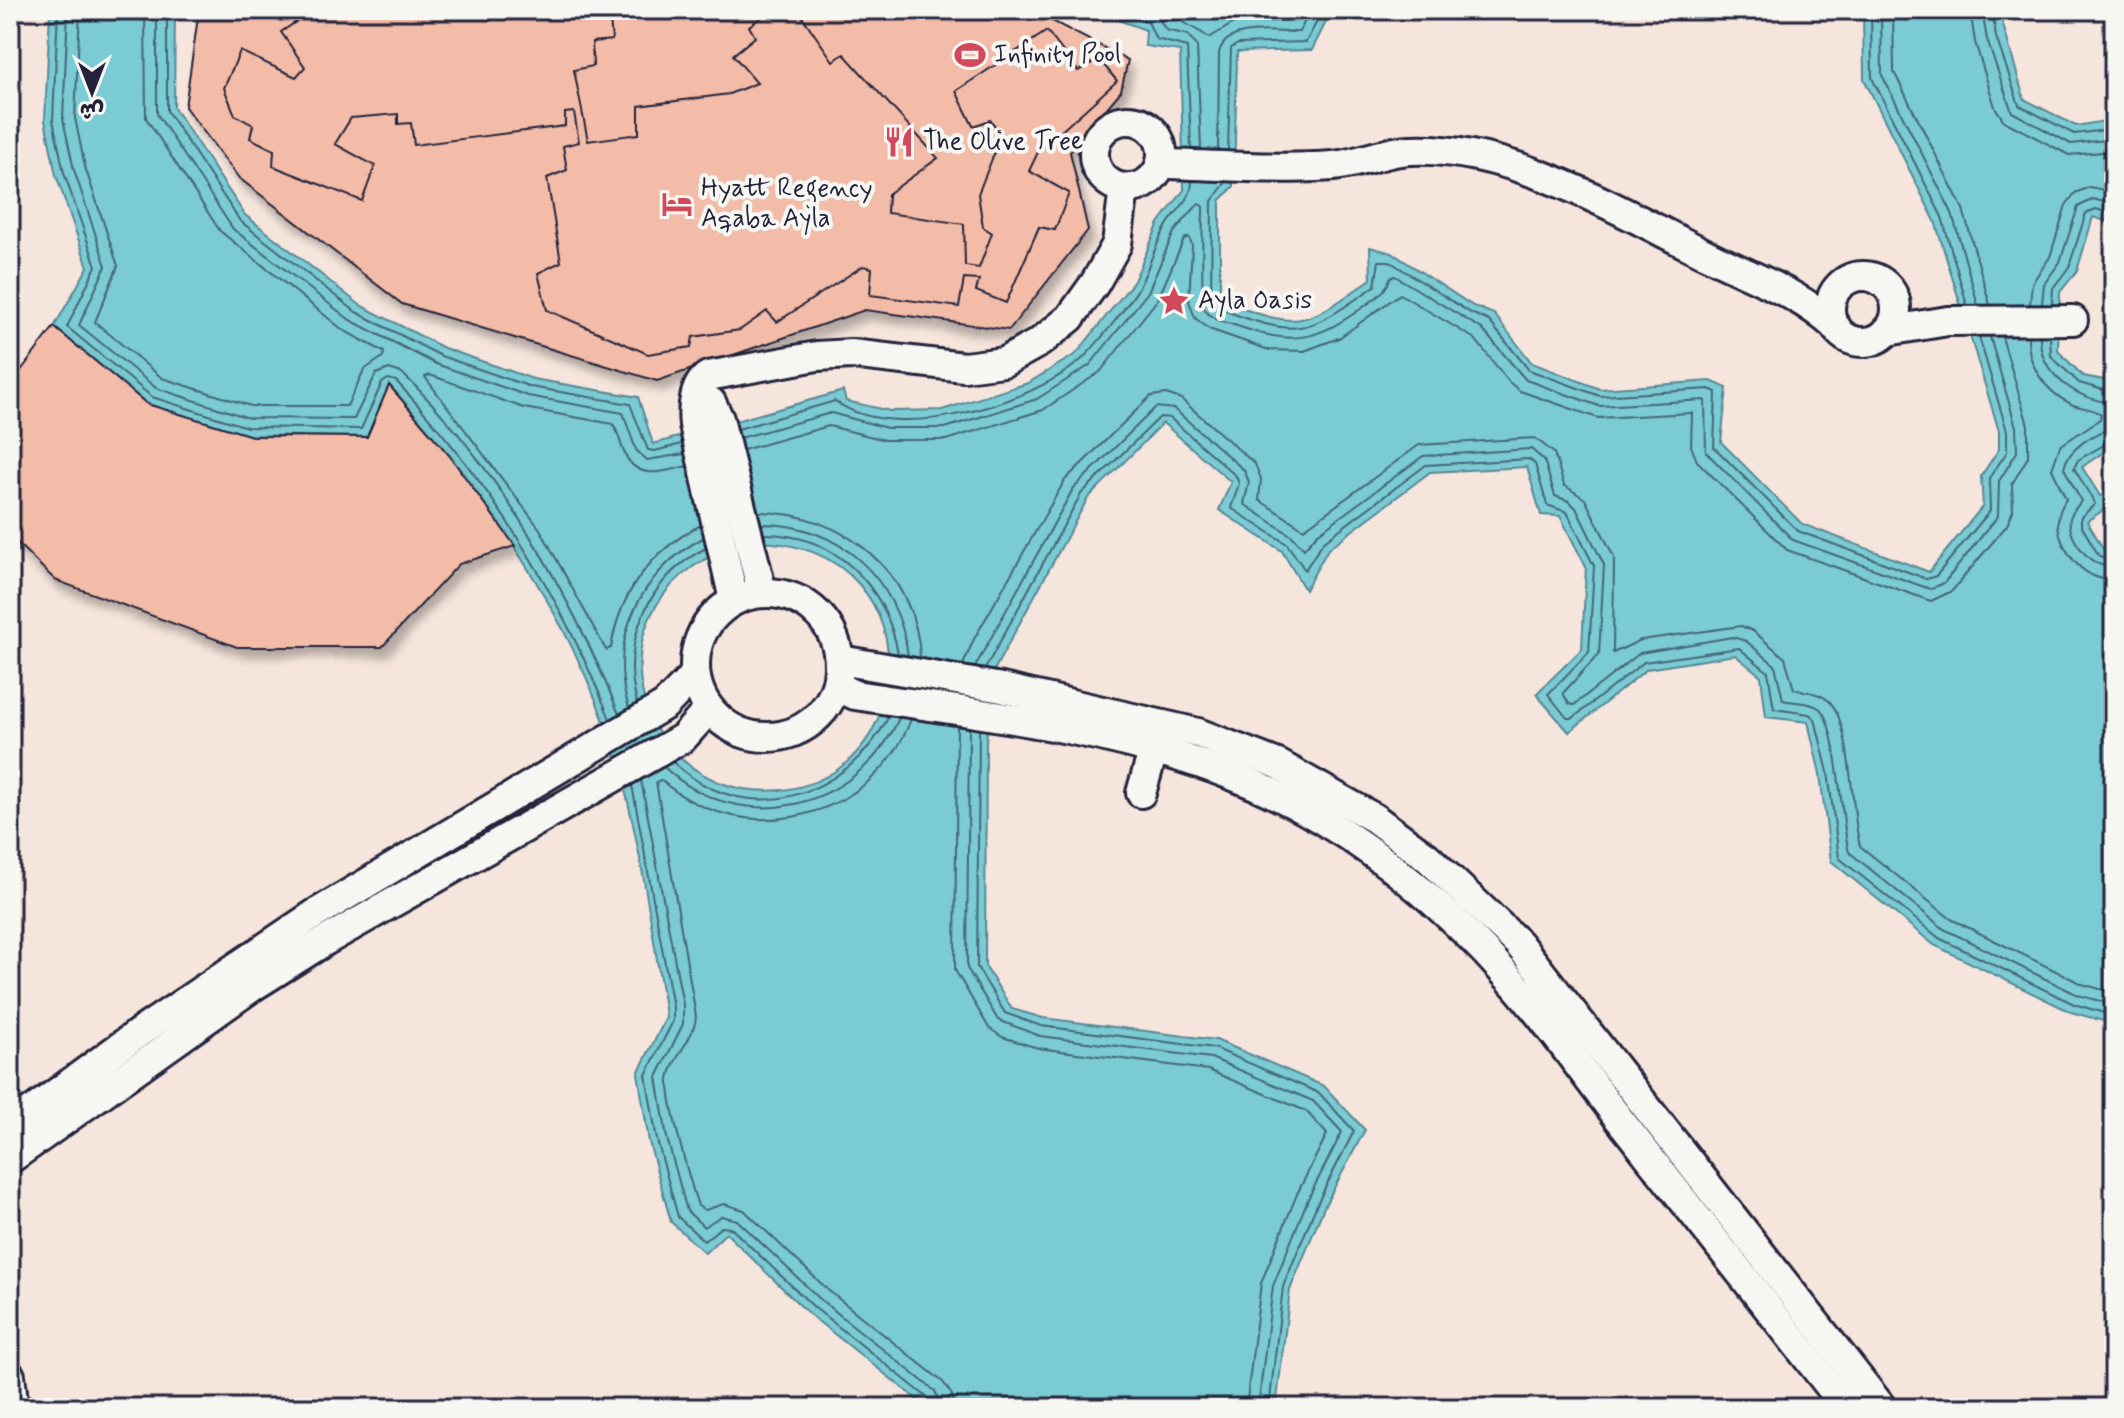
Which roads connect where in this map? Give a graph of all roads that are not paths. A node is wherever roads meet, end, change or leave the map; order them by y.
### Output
1 (1166, 160) junction
2 (1124, 188) junction
3 (1849, 279) junction
4 (1783, 288) junction
5 (1895, 300) junction
6 (2073, 320) dead end
7 (1945, 322) junction
8 (1836, 327) junction
9 (1887, 331) junction
10 (746, 587) junction
11 (695, 674) junction
12 (847, 677) junction
13 (709, 709) junction
14 (1157, 736) junction
15 (587, 752) junction
16 (603, 784) junction
17 (1141, 793) dead end
18 (10, 1127) edge
19 (10, 1159) edge
20 (10, 1376) edge
21 (14, 1408) edge
22 (1847, 1408) edge
23 (1882, 1408) edge

1 - 2 street
1 - 2 street
1 - 4 street
2 - 10 street
3 - 4 street
3 - 5 street
3 - 8 street
4 - 8 street
5 - 7 street
5 - 9 street
6 - 7 street
7 - 9 street
8 - 9 street
10 - 11 street
10 - 12 street
11 - 13 street
11 - 15 street
12 - 13 street
12 - 14 street
12 - 14 street
13 - 16 street
14 - 17 street
14 - 22 street
14 - 23 street
15 - 16 street
15 - 18 street
16 - 19 street
20 - 21 street

